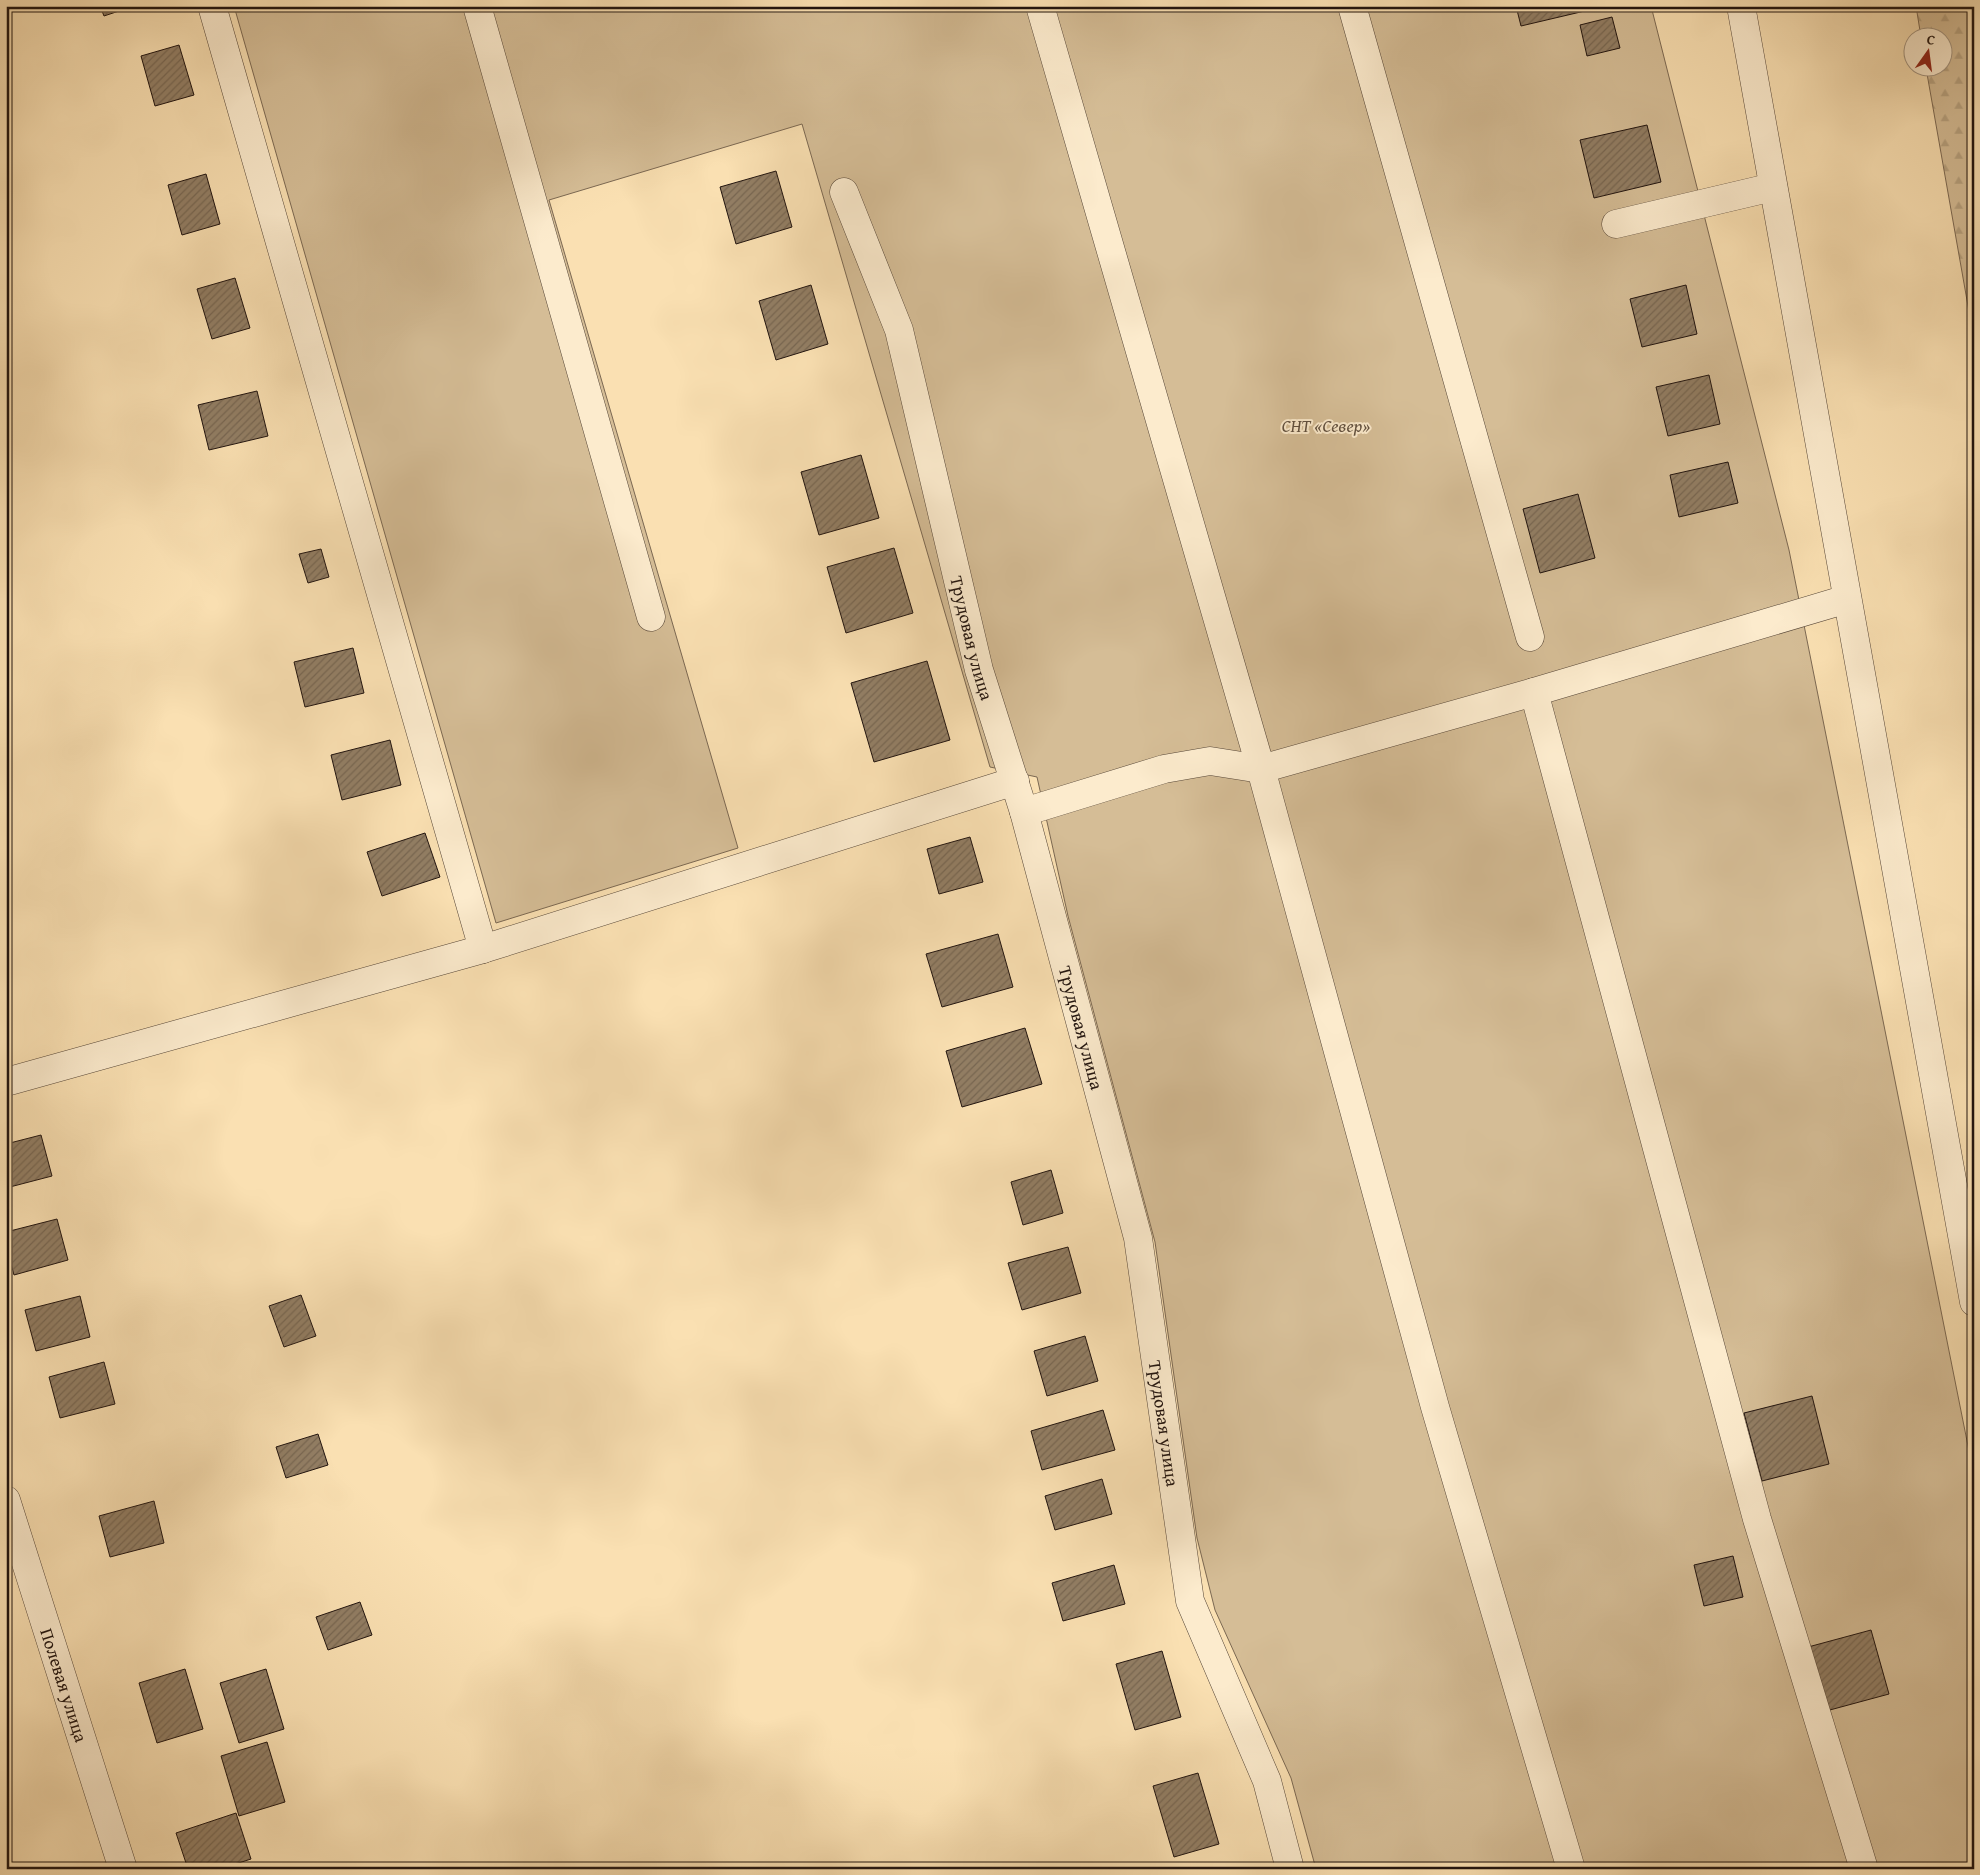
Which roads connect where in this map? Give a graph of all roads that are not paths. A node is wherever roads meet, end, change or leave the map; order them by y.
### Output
1 (212, 6) edge
2 (477, 6) edge
3 (1040, 6) edge
4 (1352, 6) edge
5 (1740, 6) edge
6 (1773, 187) junction
7 (844, 192) dead end
8 (1616, 224) dead end
9 (1847, 599) junction
10 (651, 617) dead end
11 (1530, 638) dead end
12 (1534, 692) junction
13 (1261, 769) junction
14 (1015, 781) junction
15 (1024, 812) junction
16 (484, 948) junction
17 (6, 1082) edge
18 (1974, 1302) edge
19 (6, 1500) edge
20 (123, 1869) edge
21 (1290, 1869) edge
22 (1571, 1869) edge
23 (1864, 1869) edge

1 - 16 street
2 - 10 street
3 - 13 street
4 - 11 street
5 - 6 street
6 - 8 street
6 - 9 street
7 - 14 street, Трудовая улица
9 - 12 street
9 - 18 street
12 - 13 street
12 - 23 street
13 - 15 street
13 - 22 street
14 - 15 street, Трудовая улица
14 - 16 street
15 - 21 street, Трудовая улица
16 - 17 street
19 - 20 street, Полевая улица

